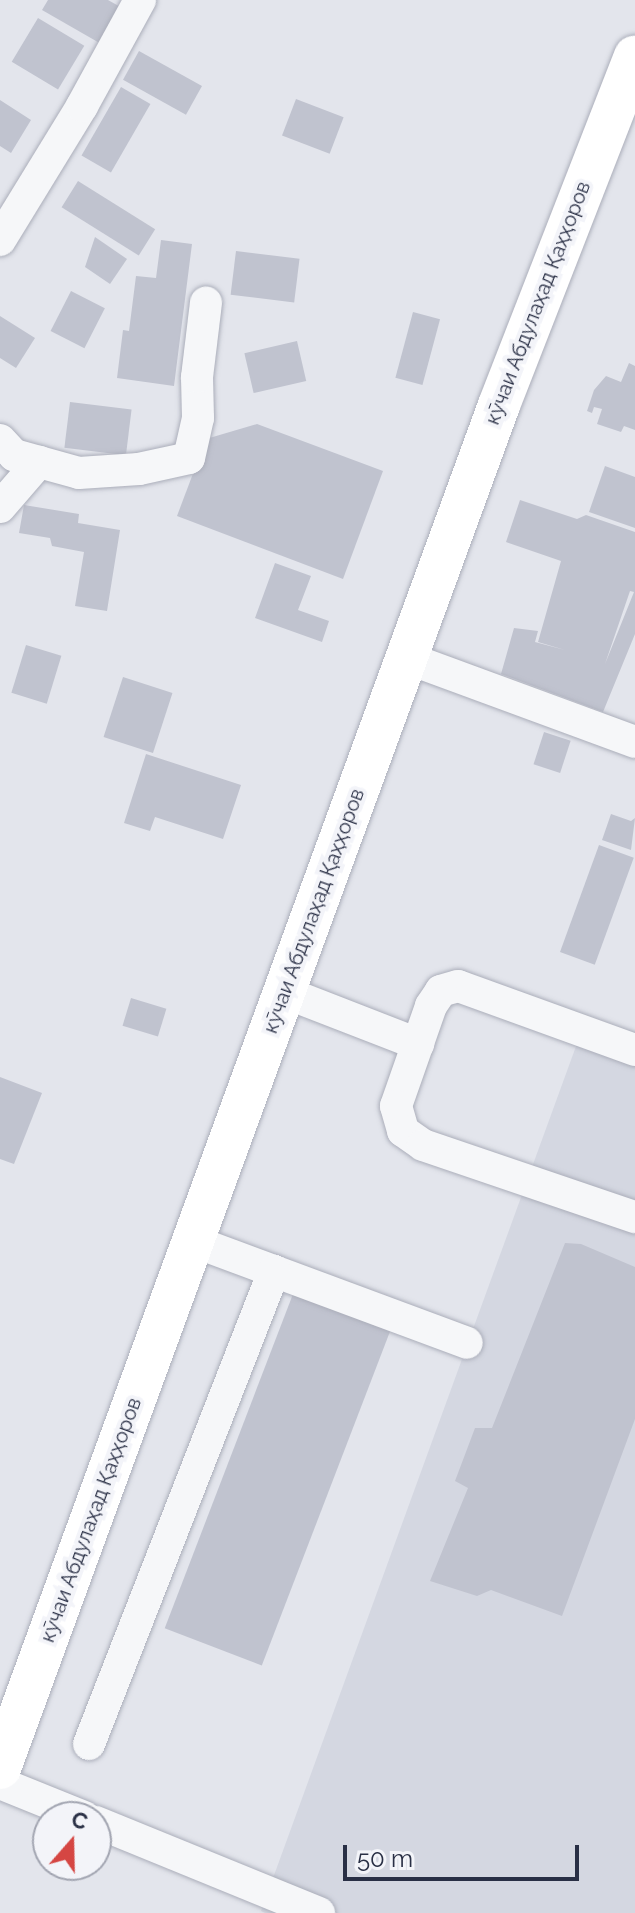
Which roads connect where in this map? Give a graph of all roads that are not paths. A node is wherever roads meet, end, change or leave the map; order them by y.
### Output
1 (140, 0) edge
2 (630, 82) edge
3 (0, 240) edge
4 (206, 303) dead end
5 (0, 440) edge
6 (39, 462) junction
7 (0, 507) edge
8 (407, 658) junction
9 (635, 742) edge
10 (284, 992) junction
11 (418, 1044) junction
12 (635, 1050) edge
13 (635, 1217) edge
14 (193, 1241) junction
15 (274, 1271) junction
16 (467, 1343) dead end
17 (89, 1744) dead end
18 (0, 1768) edge
19 (0, 1783) edge
20 (44, 1801) edge
21 (112, 1829) edge
22 (319, 1913) edge

1 - 3 street
2 - 8 main road, кӯчаи Абдулаҳад Қаҳҳоров
4 - 6 street
5 - 6 street
6 - 7 street
8 - 9 street
8 - 10 main road, кӯчаи Абдулаҳад Қаҳҳоров
10 - 11 street
10 - 14 main road, кӯчаи Абдулаҳад Қаҳҳоров
11 - 12 street
11 - 13 street
14 - 15 street
14 - 18 main road, кӯчаи Абдулаҳад Қаҳҳоров
15 - 16 street
15 - 17 street
19 - 20 street
21 - 22 street

